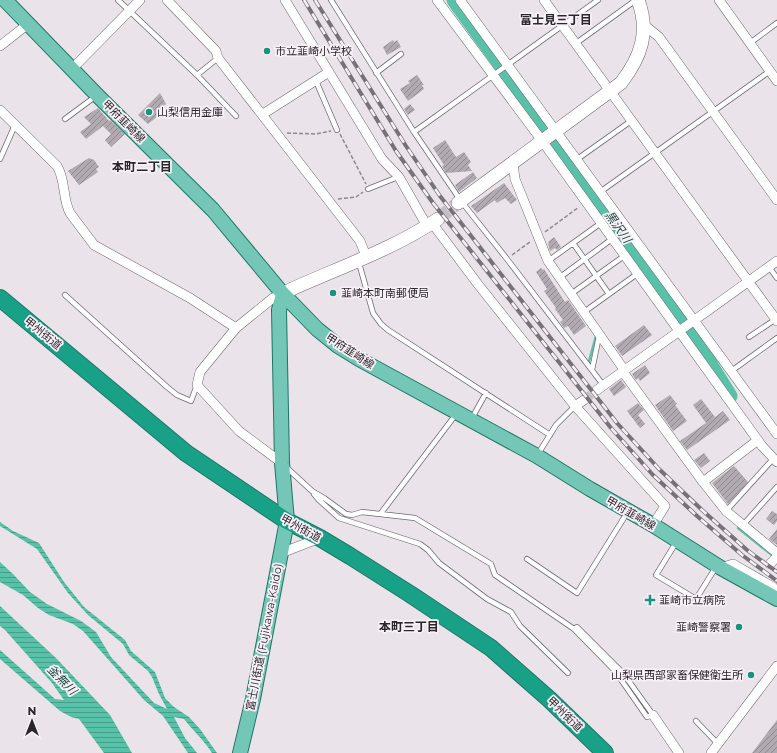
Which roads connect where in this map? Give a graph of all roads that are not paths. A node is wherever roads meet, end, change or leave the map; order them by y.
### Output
1 (5, 0) edge
2 (118, 0) edge
3 (140, 0) edge
4 (167, 0) edge
5 (285, 0) edge
6 (338, 0) edge
7 (438, 0) edge
8 (460, 0) edge
9 (544, 0) edge
10 (598, 0) edge
11 (637, 0) edge
12 (718, 0) edge
13 (332, 2) edge
14 (129, 11) junction
15 (777, 23) edge
16 (28, 24) junction
17 (643, 24) junction
18 (562, 26) junction
19 (750, 43) junction
20 (575, 44) junction
21 (0, 46) edge
22 (401, 54) dead end
23 (218, 58) junction
24 (508, 65) junction
25 (72, 69) junction
26 (770, 71) junction
27 (329, 72) junction
28 (376, 72) junction
29 (197, 76) junction
30 (493, 76) junction
31 (316, 81) junction
32 (777, 81) edge
33 (610, 92) junction
34 (97, 95) junction
35 (0, 110) edge
36 (714, 111) junction
37 (262, 114) junction
38 (236, 116) dead end
39 (65, 119) dead end
40 (631, 120) junction
41 (15, 125) junction
42 (337, 130) road end
43 (414, 132) junction
44 (556, 132) junction
45 (542, 142) junction
46 (655, 153) junction
47 (0, 160) edge
48 (576, 160) junction
49 (513, 163) junction
50 (399, 177) junction
51 (368, 188) road end
52 (600, 192) junction
53 (777, 200) edge
54 (460, 202) junction
55 (586, 203) junction
56 (433, 222) junction
57 (600, 223) junction
58 (612, 239) junction
59 (573, 243) junction
60 (624, 256) junction
61 (362, 258) junction
62 (584, 259) junction
63 (548, 261) junction
64 (777, 261) edge
65 (769, 266) junction
66 (637, 274) junction
67 (596, 276) junction
68 (559, 278) junction
69 (777, 278) edge
70 (748, 281) junction
71 (283, 294) junction
72 (571, 294) junction
73 (609, 294) junction
74 (65, 295) dead end
75 (0, 298) edge
76 (584, 312) junction
77 (776, 319) edge
78 (694, 321) junction
79 (236, 328) junction
80 (678, 332) junction
81 (599, 335) junction
82 (749, 336) dead end
83 (777, 338) edge
84 (592, 370) junction
85 (624, 371) junction
86 (730, 372) junction
87 (197, 385) junction
88 (600, 388) joint
89 (486, 393) junction
90 (584, 400) tunnel mouth
91 (575, 406) junction
92 (458, 412) junction
93 (471, 419) junction
94 (775, 428) edge
95 (550, 435) junction
96 (758, 440) junction
97 (537, 456) junction
98 (775, 461) edge
99 (282, 463) junction
100 (703, 482) junction
101 (777, 487) edge
102 (312, 491) junction
103 (628, 511) junction
104 (726, 511) junction
105 (381, 513) junction
106 (287, 522) junction
107 (653, 525) junction
108 (743, 525) junction
109 (320, 538) junction
110 (677, 540) junction
111 (281, 553) junction
112 (777, 553) edge
113 (527, 560) dead end
114 (719, 567) junction
115 (777, 599) edge
116 (777, 666) edge
117 (568, 672) dead end
118 (653, 715) joint
119 (696, 721) dead end
120 (718, 744) junction
121 (240, 753) edge
122 (606, 753) edge
123 (678, 753) edge
124 (711, 753) edge

1 - 16 main road, 甲府韮崎線
2 - 14 lane
3 - 14 street
4 - 23 street
5 - 27 street
6 - 13 lane
7 - 30 street
8 - 24 street
9 - 18 street
10 - 18 lane
11 - 17 street
11 - 20 lane
12 - 19 street
13 - 28 lane
14 - 25 street
14 - 29 lane
15 - 19 lane
16 - 21 street
16 - 25 main road, 甲府韮崎線
17 - 33 street
17 - 36 street
18 - 20 street
18 - 24 lane
19 - 26 street
20 - 33 street
22 - 28 lane
23 - 29 lane
23 - 37 street
24 - 30 lane
24 - 44 street
25 - 34 main road, 甲府韮崎線
26 - 32 street
26 - 36 lane
27 - 31 street
27 - 50 street
28 - 43 lane
29 - 38 lane
30 - 43 lane
30 - 45 street
31 - 37 street
31 - 42 lane
33 - 40 street
33 - 44 street
34 - 39 lane
34 - 71 main road, 甲府韮崎線
35 - 41 street
36 - 46 lane
36 - 53 street
37 - 61 street
40 - 46 street
40 - 48 lane
41 - 47 lane
41 - 79 street
43 - 54 lane
44 - 45 street
44 - 48 street
45 - 49 street
45 - 55 street
46 - 52 lane
46 - 70 street
48 - 52 street
49 - 54 street
49 - 63 street
50 - 51 lane
50 - 56 street
52 - 55 street
52 - 78 street
54 - 84 lane
55 - 57 street
56 - 61 street
56 - 91 street
57 - 58 street
57 - 59 lane
58 - 60 street
58 - 62 lane
59 - 62 lane
59 - 63 lane
60 - 66 street
60 - 67 lane
61 - 71 street
61 - 89 lane
62 - 67 lane
62 - 68 lane
63 - 68 street
64 - 65 street
65 - 69 lane
65 - 70 street
66 - 73 lane
66 - 80 street
67 - 72 lane
67 - 73 lane
68 - 72 street
70 - 77 street
70 - 78 street
71 - 79 street
71 - 92 main road, 甲府韮崎線
71 - 99 main road, 富士川街道 (Fujikawa-Kaido)
72 - 76 street
73 - 76 lane
74 - 87 lane
75 - 106 highway, 甲州街道
76 - 81 street
77 - 82 lane
78 - 80 street
78 - 86 street
79 - 87 street
80 - 85 street
80 - 96 street
81 - 84 lane
81 - 85 street
83 - 86 lane
84 - 88 lane
85 - 88 street
85 - 100 street
86 - 94 street
87 - 99 street
89 - 93 lane
89 - 95 lane
90 - 91 street
91 - 95 lane
91 - 107 street
92 - 93 main road, 甲府韮崎線
92 - 105 lane
93 - 97 main road, 甲府韮崎線
95 - 97 lane
96 - 98 street
96 - 100 street
97 - 103 main road, 甲府韮崎線
98 - 104 lane
99 - 102 lane
99 - 106 main road, 富士川街道 (Fujikawa-Kaido)
100 - 104 street
101 - 108 lane
102 - 105 lane
102 - 117 lane
103 - 107 main road, 甲府韮崎線
103 - 113 lane
104 - 108 street
105 - 118 lane
106 - 109 highway, 甲州街道
106 - 111 main road, 富士川街道 (Fujikawa-Kaido)
107 - 110 main road, 甲府韮崎線
108 - 112 street
109 - 111 street
109 - 122 highway, 甲州街道
110 - 114 main road, 甲府韮崎線
110 - 114 lane
111 - 121 main road, 富士川街道 (Fujikawa-Kaido)
114 - 115 main road, 甲府韮崎線
114 - 115 street
116 - 120 street
118 - 123 street
119 - 120 lane
120 - 124 street

